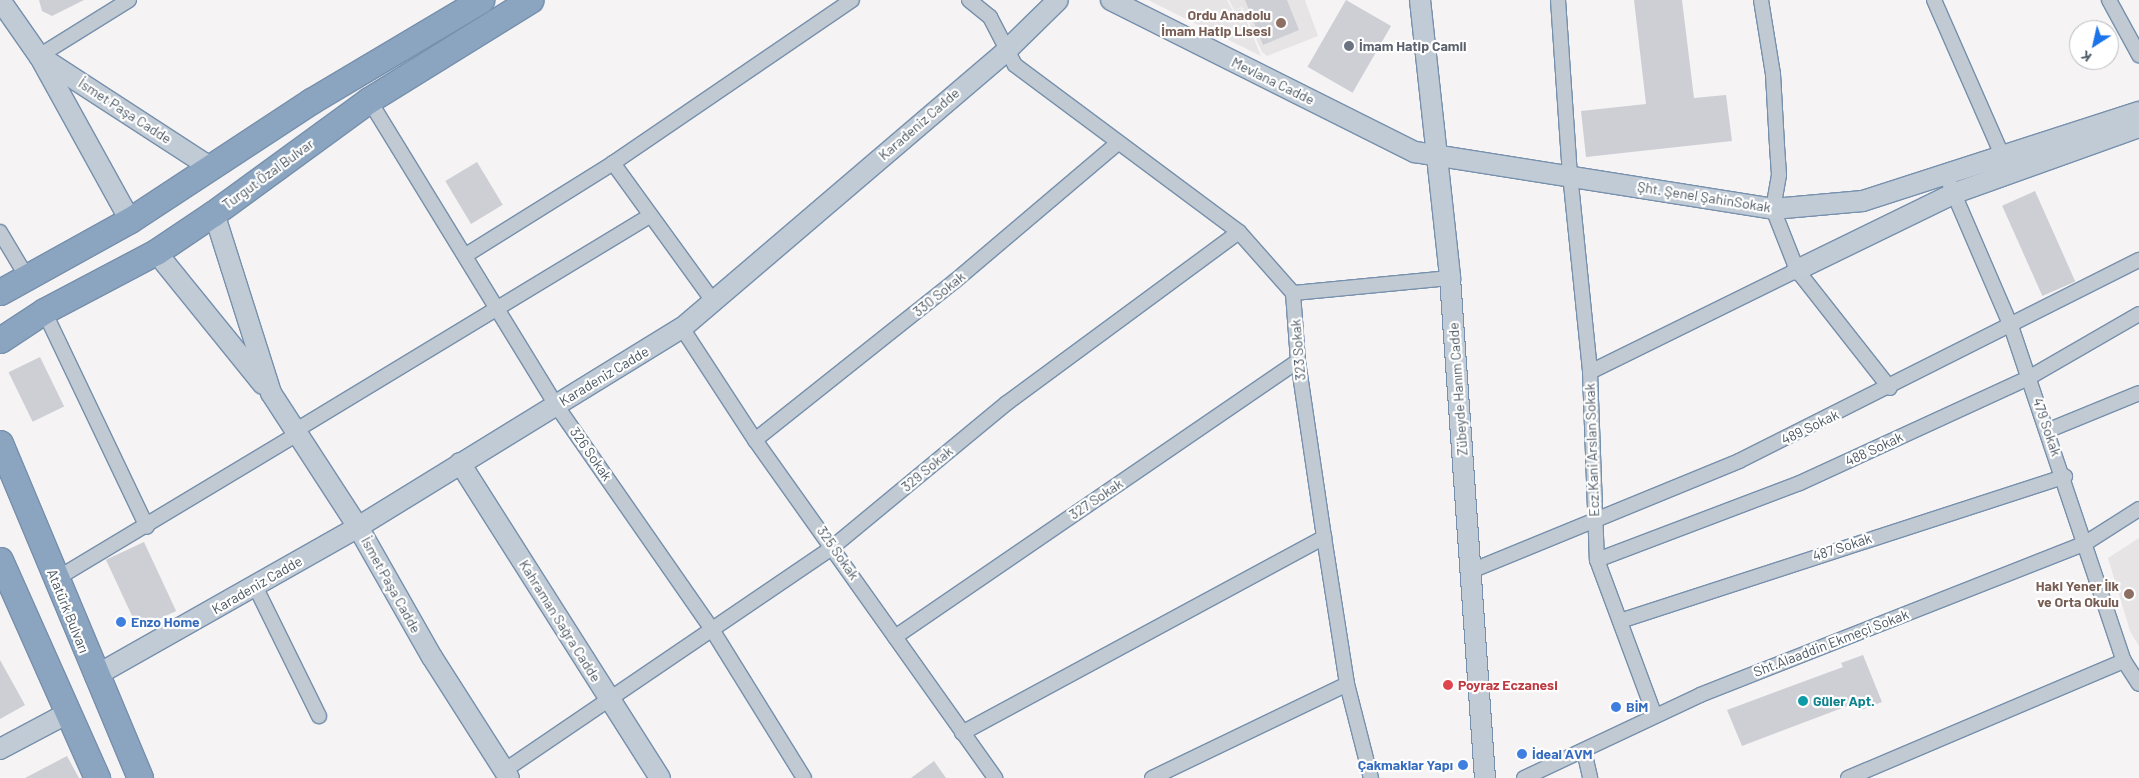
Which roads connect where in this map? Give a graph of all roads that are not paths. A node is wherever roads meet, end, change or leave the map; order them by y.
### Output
1 (0, 0) edge
2 (129, 0) edge
3 (481, 0) edge
4 (530, 0) edge
5 (852, 0) edge
6 (969, 0) edge
7 (1058, 0) edge
8 (1111, 0) edge
9 (1420, 0) edge
10 (1558, 0) edge
11 (1761, 0) edge
12 (1934, 0) edge
13 (2109, 0) edge
14 (1008, 50) junction
15 (39, 56) junction
16 (2139, 56) edge
17 (369, 100) junction
18 (2139, 112) edge
19 (2139, 127) edge
20 (1118, 143) junction
21 (2002, 157) junction
22 (1436, 158) junction
23 (613, 162) junction
24 (210, 167) junction
25 (1945, 173) junction
26 (1570, 174) junction
27 (1955, 192) junction
28 (1773, 209) junction
29 (214, 214) junction
30 (650, 216) junction
31 (130, 220) junction
32 (0, 232) edge
33 (1239, 232) junction
34 (156, 252) junction
35 (466, 255) junction
36 (2139, 260) edge
37 (1797, 270) junction
38 (1450, 278) junction
39 (28, 279) junction
40 (0, 292) edge
41 (1293, 293) junction
42 (713, 301) junction
43 (497, 307) junction
44 (44, 311) junction
45 (2139, 314) edge
46 (2011, 326) junction
47 (682, 328) junction
48 (0, 340) edge
49 (1298, 361) junction
50 (1590, 372) junction
51 (2030, 377) junction
52 (1890, 388) junction
53 (271, 393) junction
54 (2139, 393) edge
55 (556, 404) junction
56 (2049, 430) junction
57 (299, 431) junction
58 (755, 440) junction
59 (0, 443) edge
60 (460, 463) junction
61 (2065, 476) junction
62 (2139, 509) edge
63 (1594, 521) junction
64 (147, 527) junction
65 (358, 527) junction
66 (1324, 537) junction
67 (2084, 544) junction
68 (834, 546) junction
69 (0, 560) edge
70 (1598, 560) junction
71 (1470, 571) junction
72 (56, 579) junction
73 (255, 586) junction
74 (1620, 621) junction
75 (711, 628) junction
76 (895, 637) junction
77 (2124, 661) junction
78 (95, 676) junction
79 (1347, 684) junction
80 (2139, 684) edge
81 (608, 696) junction
82 (66, 714) junction
83 (319, 716) dead end
84 (1655, 716) junction
85 (962, 733) junction
86 (0, 749) edge
87 (1584, 750) junction
88 (507, 774) edge
89 (97, 778) edge
90 (140, 778) edge
91 (660, 778) edge
92 (804, 778) edge
93 (995, 778) edge
94 (1152, 778) edge
95 (1370, 778) edge
96 (1485, 778) edge
97 (1524, 778) edge
98 (1590, 778) edge
99 (1848, 778) edge

1 - 15 street, İsmet Paşa Cadde
2 - 15 street
3 - 24 highway
4 - 17 highway, Turgut Özal Bulvar
5 - 23 street
6 - 14 street
7 - 14 street, Karadeniz Cadde
8 - 22 street, Mevlana Cadde
9 - 22 street, Zübeyde Hanım Cadde
10 - 26 street, Ecz.Kani Arslan Sokak
11 - 28 street
12 - 21 street
13 - 16 street
14 - 20 street
14 - 42 street, Karadeniz Cadde
15 - 24 street, İsmet Paşa Cadde
15 - 31 street, İsmet Paşa Cadde
17 - 29 highway, Turgut Özal Bulvar
17 - 35 street, 326 Sokak
18 - 21 street, Şht. Şenel ŞahinSokak
19 - 27 street
20 - 33 street
20 - 58 street, 330 Sokak
21 - 25 street, Şht. Şenel ŞahinSokak
22 - 26 street, Şht. Şenel ŞahinSokak
22 - 38 street, Zübeyde Hanım Cadde
23 - 30 street
23 - 35 street
24 - 31 highway
25 - 27 street, 479 Sokak
25 - 28 street, Şht. Şenel ŞahinSokak
26 - 28 street, Şht. Şenel ŞahinSokak
26 - 50 street, Ecz.Kani Arslan Sokak
27 - 37 street
27 - 46 street, 479 Sokak
28 - 37 street
29 - 34 highway, Turgut Özal Bulvar
29 - 53 street, İsmet Paşa Cadde
30 - 42 street
30 - 43 street
31 - 39 highway
32 - 39 street
33 - 41 street
33 - 68 street, 329 Sokak
34 - 44 highway, Turgut Özal Bulvar
34 - 53 street, İsmet Paşa Cadde
35 - 43 street, 326 Sokak
36 - 46 street, 489 Sokak
37 - 50 street
37 - 52 street
38 - 41 street
38 - 71 street, Zübeyde Hanım Cadde
39 - 40 highway
41 - 49 street, 323 Sokak
42 - 47 street, Karadeniz Cadde
43 - 55 street, 326 Sokak
43 - 57 street
44 - 48 highway, Turgut Özal Bulvar
44 - 64 street
45 - 51 street, 488 Sokak
46 - 51 street, 479 Sokak
46 - 52 street, 489 Sokak
47 - 55 street, Karadeniz Cadde
47 - 58 street, 325 Sokak
49 - 66 street, 323 Sokak
49 - 76 street, 327 Sokak
50 - 63 street, Ecz.Kani Arslan Sokak
51 - 56 street, 479 Sokak
51 - 70 street, 488 Sokak
52 - 63 street, 489 Sokak
53 - 57 street, İsmet Paşa Cadde
54 - 56 street
55 - 60 street, Karadeniz Cadde
55 - 75 street, 326 Sokak
56 - 61 street, 479 Sokak
57 - 64 street
57 - 65 street, İsmet Paşa Cadde
58 - 68 street, 325 Sokak
59 - 72 highway, Atatürk Bulvarı
60 - 65 street, Karadeniz Cadde
60 - 81 street, Kahraman Sağra Cadde
61 - 67 street, 479 Sokak
61 - 74 street, 487 Sokak
62 - 67 street, Sht.Alaaddin Ekmeçi Sokak
63 - 70 street, Ecz.Kani Arslan Sokak
63 - 71 street, 489 Sokak
64 - 72 street
65 - 73 street, Karadeniz Cadde
65 - 88 street, İsmet Paşa Cadde
66 - 79 street, 323 Sokak
66 - 85 street
67 - 77 street, 479 Sokak
67 - 84 street, Sht.Alaaddin Ekmeçi Sokak
68 - 75 street, 329 Sokak
68 - 76 street, 325 Sokak
69 - 82 highway
70 - 74 street, Ecz.Kani Arslan Sokak
71 - 96 street, Zübeyde Hanım Cadde
72 - 78 highway, Atatürk Bulvarı
73 - 78 street, Karadeniz Cadde
73 - 83 street
74 - 84 street, Ecz.Kani Arslan Sokak
75 - 81 street, 329 Sokak
75 - 92 street, 326 Sokak
76 - 85 street, 325 Sokak
77 - 80 street, 479 Sokak
77 - 99 street
78 - 90 highway, Atatürk Bulvarı
79 - 94 street
79 - 95 street, 323 Sokak
81 - 88 street, 329 Sokak
81 - 91 street, Kahraman Sağra Cadde
82 - 86 street
82 - 89 highway
84 - 87 street, Sht.Alaaddin Ekmeçi Sokak
85 - 93 street, 325 Sokak
87 - 97 street, Sht.Alaaddin Ekmeçi Sokak
87 - 98 street

